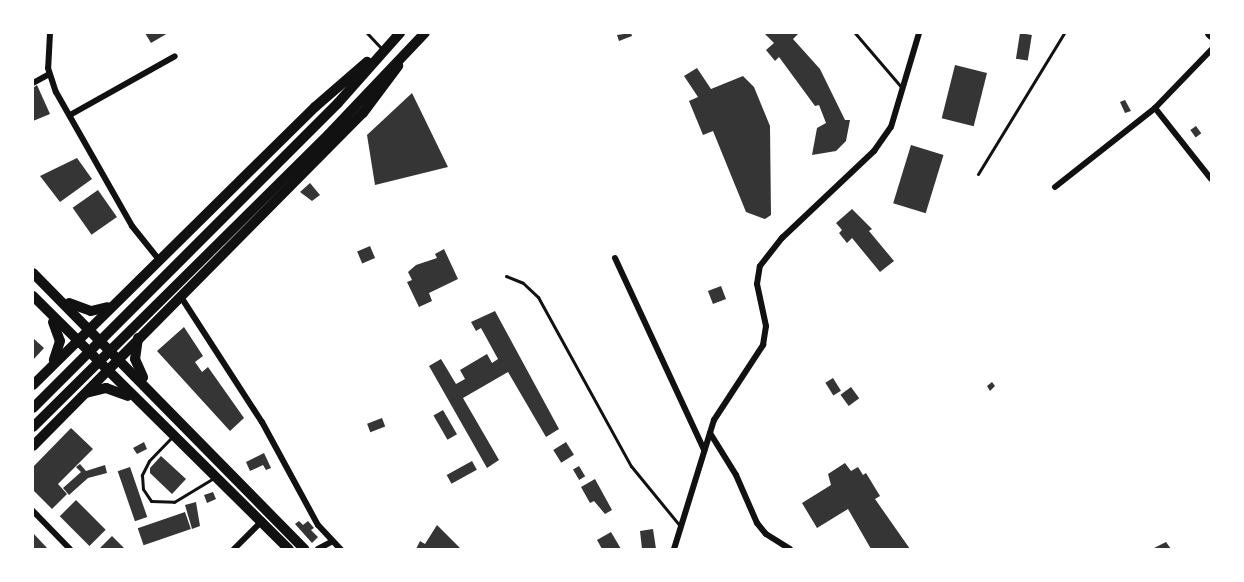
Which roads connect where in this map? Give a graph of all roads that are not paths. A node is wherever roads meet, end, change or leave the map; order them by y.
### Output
1 (50, 33) edge
2 (367, 33) edge
3 (400, 33) edge
4 (425, 33) edge
5 (855, 33) edge
6 (919, 33) edge
7 (1064, 33) edge
8 (1211, 50) edge
9 (380, 54) junction
10 (404, 55) junction
11 (176, 56) dead end
12 (49, 74) junction
13 (33, 83) edge
14 (904, 90) junction
15 (1155, 108) junction
16 (70, 115) junction
17 (978, 174) dead end
18 (1211, 179) edge
19 (1055, 187) dead end
20 (615, 258) dead end
21 (160, 261) junction
22 (506, 276) dead end
23 (37, 277) edge
24 (137, 283) junction
25 (56, 294) junction
26 (33, 296) edge
27 (181, 297) junction
28 (117, 302) junction
29 (43, 306) junction
30 (164, 314) junction
31 (90, 328) junction
32 (138, 338) junction
33 (76, 342) junction
34 (119, 357) junction
35 (106, 371) junction
36 (46, 372) junction
37 (35, 384) edge
38 (149, 388) junction
39 (79, 398) junction
40 (136, 400) junction
41 (33, 408) edge
42 (66, 411) junction
43 (33, 427) edge
44 (710, 433) junction
45 (175, 434) junction
46 (33, 446) edge
47 (705, 451) junction
48 (217, 475) junction
49 (33, 511) edge
50 (262, 522) junction
51 (682, 528) junction
52 (331, 542) junction
53 (70, 549) edge
54 (234, 549) edge
55 (289, 549) edge
56 (304, 549) edge
57 (318, 549) edge
58 (340, 549) edge
59 (674, 549) edge
60 (790, 549) edge

1 - 12 street
2 - 9 lane
3 - 9 highway
4 - 10 highway
5 - 14 lane
6 - 14 street
7 - 17 lane
8 - 15 street
9 - 21 highway
9 - 41 highway
10 - 27 highway
10 - 43 highway
11 - 16 street
12 - 13 street
12 - 16 street
14 - 44 street
15 - 18 street
15 - 19 street
16 - 21 street
20 - 47 street
21 - 24 highway
22 - 51 lane
23 - 25 highway
24 - 28 highway
24 - 30 highway
25 - 28 highway
25 - 31 highway
26 - 29 highway
27 - 30 highway
27 - 52 street
28 - 31 highway
29 - 33 highway
29 - 36 highway
30 - 32 highway
31 - 33 highway
31 - 34 highway
32 - 34 highway
32 - 38 highway
33 - 35 highway
33 - 36 highway
34 - 35 highway
34 - 38 highway
35 - 39 highway
35 - 40 highway
36 - 37 highway
37 - 42 highway
38 - 56 highway
39 - 40 highway
39 - 42 highway
40 - 45 highway
42 - 46 highway
44 - 47 street
44 - 60 street
45 - 48 highway
45 - 48 lane
47 - 51 street
48 - 50 highway
49 - 53 street
50 - 54 street
50 - 55 highway
51 - 59 street
52 - 57 street
52 - 58 street

